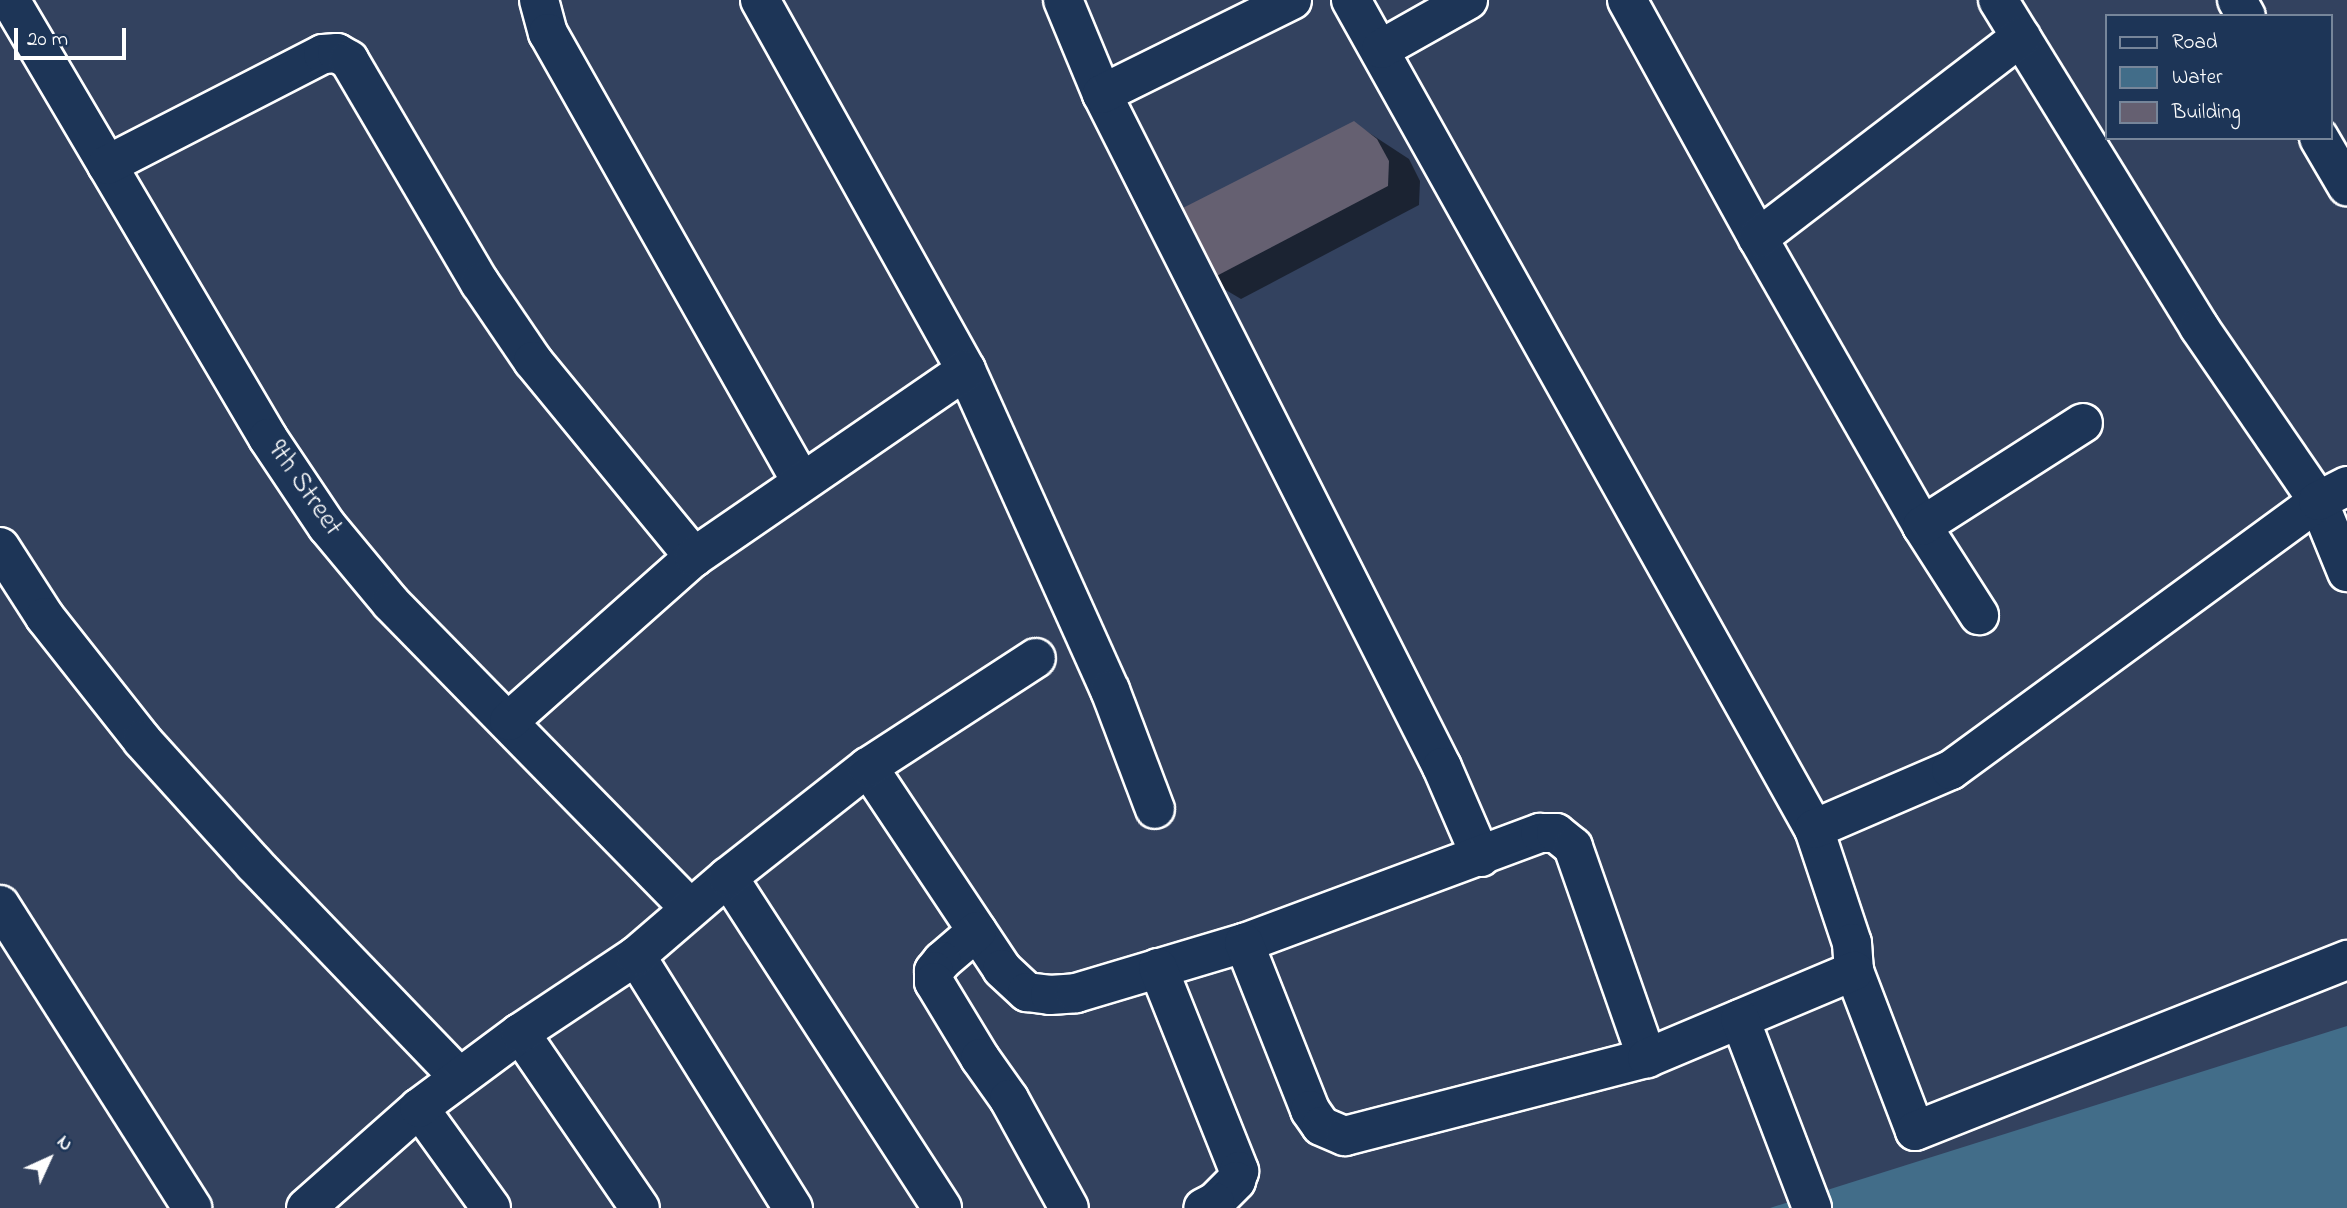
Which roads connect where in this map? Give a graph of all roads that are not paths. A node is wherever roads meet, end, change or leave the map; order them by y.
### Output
1 (10, 0) edge
2 (760, 0) edge
3 (1063, 0) edge
4 (1292, 0) edge
5 (1351, 0) edge
6 (1468, 0) edge
7 (1627, 0) edge
8 (1998, 0) edge
9 (546, 3) edge
10 (2021, 37) junction
11 (1381, 49) junction
12 (1102, 94) junction
13 (2320, 140) edge
14 (107, 165) junction
15 (2347, 187) edge
16 (1758, 238) junction
17 (966, 370) junction
18 (2083, 423) dead end
19 (801, 481) junction
20 (2332, 493) edge
21 (1922, 526) junction
22 (0, 547) edge
23 (694, 557) junction
24 (2347, 572) edge
25 (1979, 615) dead end
26 (1036, 658) dead end
27 (509, 722) junction
28 (869, 767) junction
29 (1155, 809) dead end
30 (1814, 829) junction
31 (1481, 857) junction
32 (728, 877) junction
33 (0, 905) edge
34 (690, 908) junction
35 (977, 931) junction
36 (1244, 943) junction
37 (636, 956) junction
38 (2347, 960) edge
39 (1158, 968) junction
40 (1854, 971) junction
41 (1740, 1019) junction
42 (520, 1033) junction
43 (1647, 1058) junction
44 (459, 1077) junction
45 (419, 1108) junction
46 (192, 1208) edge
47 (306, 1208) edge
48 (491, 1208) edge
49 (640, 1208) edge
50 (793, 1208) edge
51 (942, 1208) edge
52 (1069, 1208) edge
53 (1203, 1208) edge
54 (1812, 1208) edge

1 - 14 street, 9th Street
2 - 17 street
3 - 12 street
4 - 12 street
5 - 11 street
6 - 11 street
7 - 16 street
8 - 10 street
9 - 19 street
10 - 16 street
10 - 20 street
11 - 30 street
12 - 31 street
13 - 15 street
14 - 23 street
14 - 27 street, 9th Street
16 - 21 street
17 - 19 street
17 - 29 street
18 - 21 street
19 - 23 street
20 - 24 street
20 - 30 street
21 - 25 street
22 - 44 street
23 - 27 street
26 - 28 street
27 - 34 street, 9th Street
28 - 32 street
28 - 35 street
30 - 40 street
31 - 36 street
31 - 43 street
32 - 34 street
32 - 51 street
33 - 46 street
34 - 37 street
35 - 39 street
35 - 52 street
36 - 39 street
36 - 43 street
37 - 42 street
37 - 50 street
38 - 40 street
39 - 53 street
40 - 41 street
41 - 43 street
41 - 54 street
42 - 44 street
42 - 49 street
44 - 45 street
45 - 47 street
45 - 48 street

